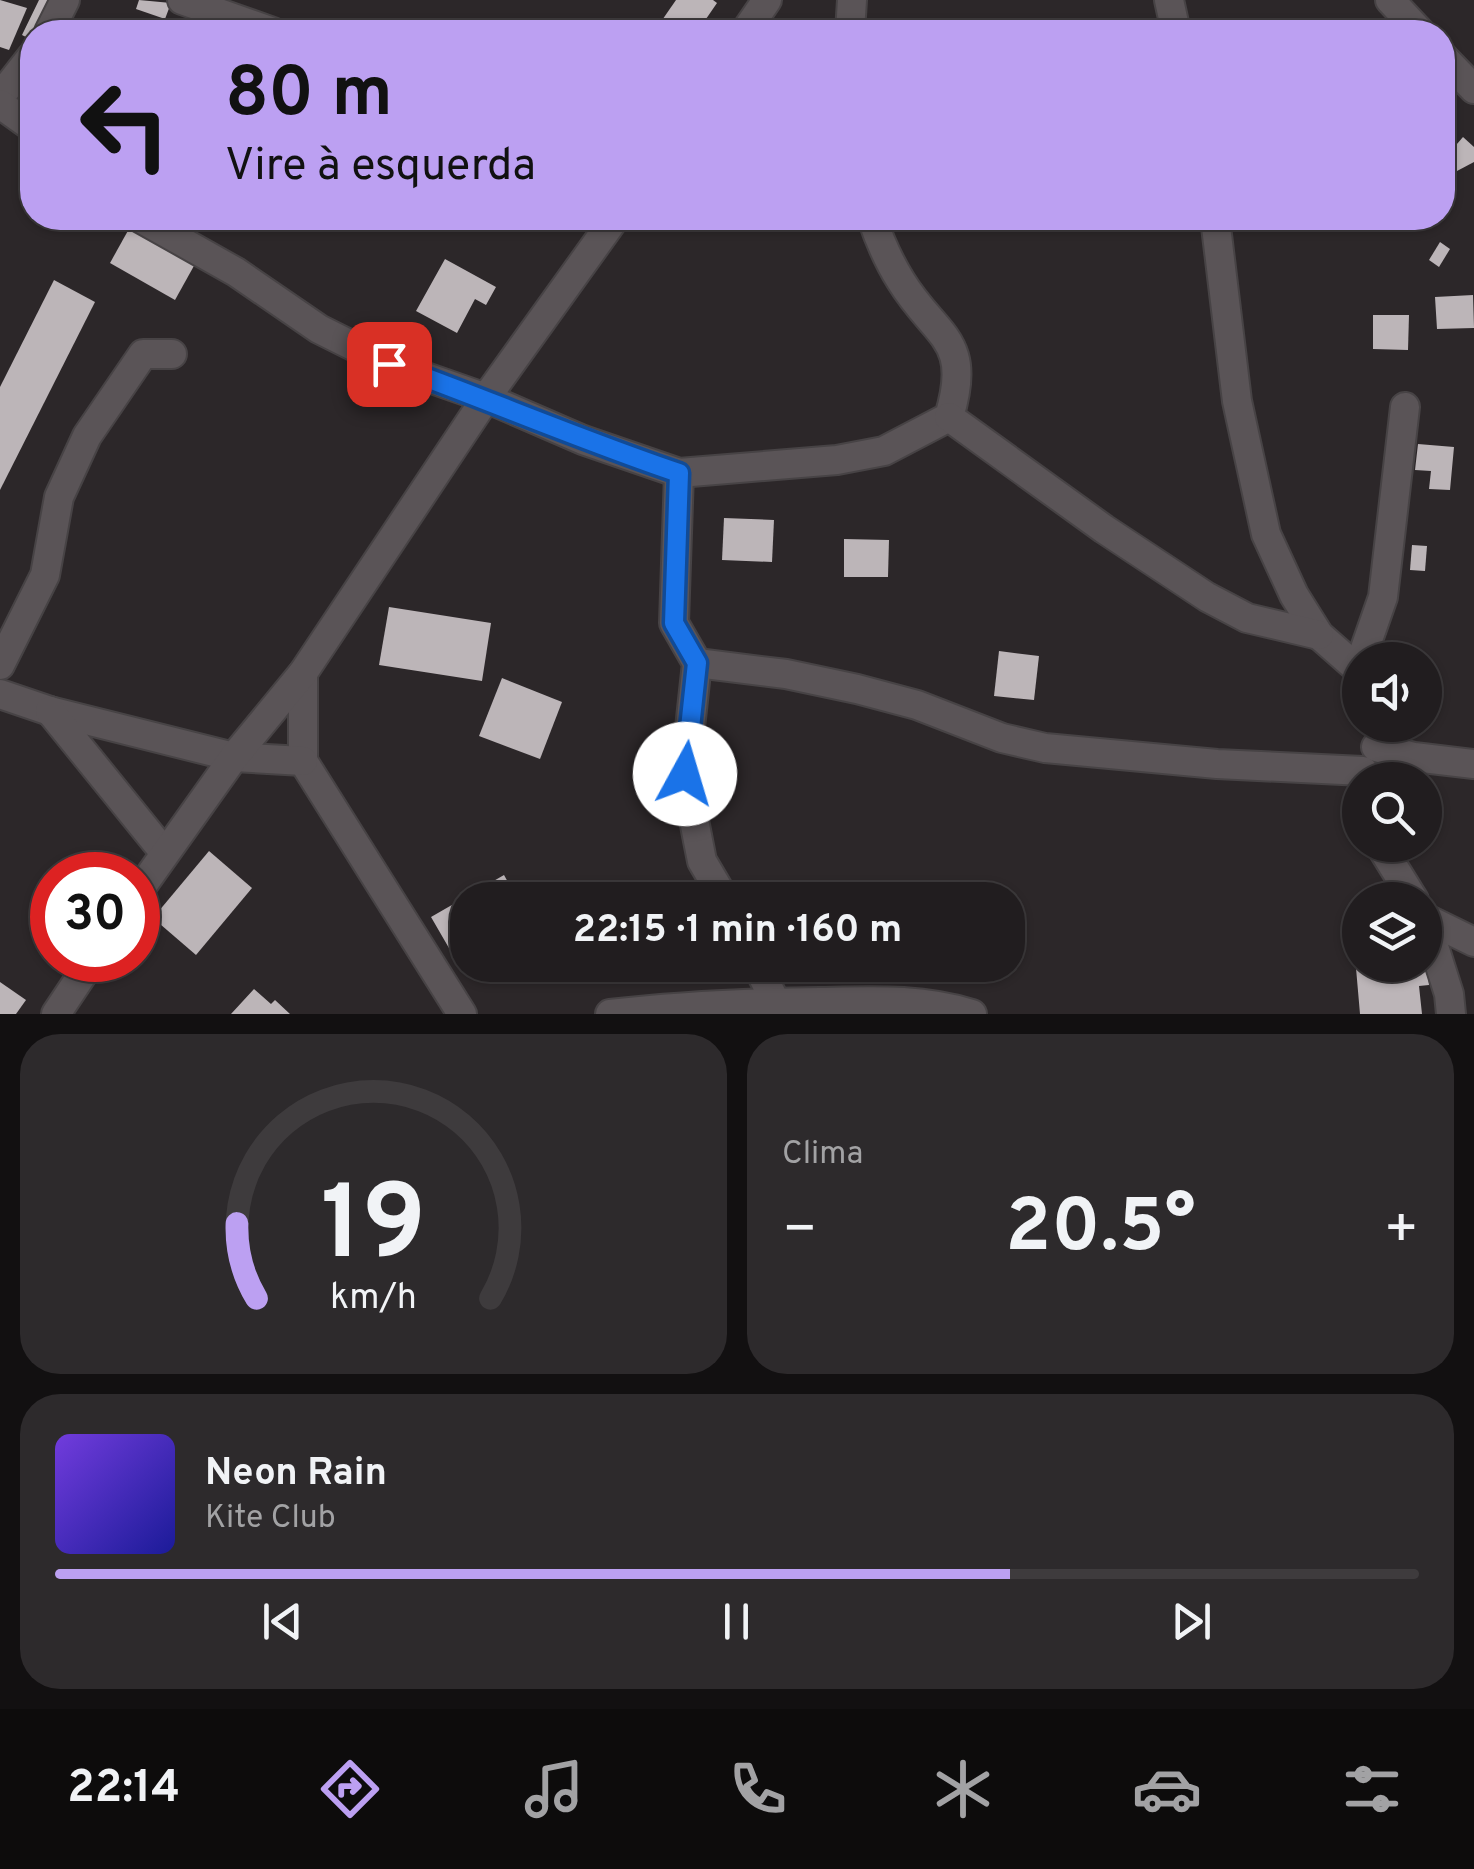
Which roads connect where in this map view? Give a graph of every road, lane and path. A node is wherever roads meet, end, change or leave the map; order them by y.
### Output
1 (182, 0) edge
2 (1390, 0) edge
3 (239, 20) edge
4 (1409, 20) edge
5 (1455, 70) edge
6 (20, 72) edge
7 (1474, 90) edge
8 (0, 100) edge
9 (20, 117) edge
10 (161, 230) edge
11 (606, 230) edge
12 (878, 230) edge
13 (1216, 230) edge
14 (172, 354) dead end
15 (486, 398) junction
16 (1405, 407) dead end
17 (948, 417) junction
18 (679, 473) junction
19 (1319, 636) junction
20 (1368, 642) edge
21 (1342, 653) edge
22 (697, 663) junction
23 (0, 665) edge
24 (303, 674) junction
25 (0, 694) edge
26 (50, 711) junction
27 (234, 756) junction
28 (1370, 756) edge
29 (304, 761) junction
30 (1474, 764) edge
31 (164, 852) junction
32 (160, 858) edge
33 (715, 882) edge
34 (1442, 926) edge
35 (1474, 942) edge
36 (1442, 970) edge
37 (81, 982) edge
38 (764, 982) edge
39 (775, 1008) edge
40 (67, 1009) edge
41 (462, 1014) edge
42 (610, 1014) edge
43 (972, 1014) edge
44 (1451, 1014) edge

1 - 3 street
2 - 4 street
5 - 7 street
6 - 8 street
8 - 9 street
10 - 15 street
11 - 15 street
12 - 17 street
13 - 19 street
14 - 23 street
15 - 18 street
15 - 24 street
16 - 20 street
17 - 18 street
17 - 19 street
18 - 22 street
19 - 21 street
22 - 28 street
22 - 33 street
24 - 27 street
24 - 29 street
25 - 26 street
26 - 27 street
26 - 31 street
27 - 29 street
27 - 31 street
28 - 30 street
29 - 41 street
31 - 32 street
34 - 35 street
36 - 44 street
37 - 40 street
38 - 39 street
39 - 42 street
39 - 43 street

